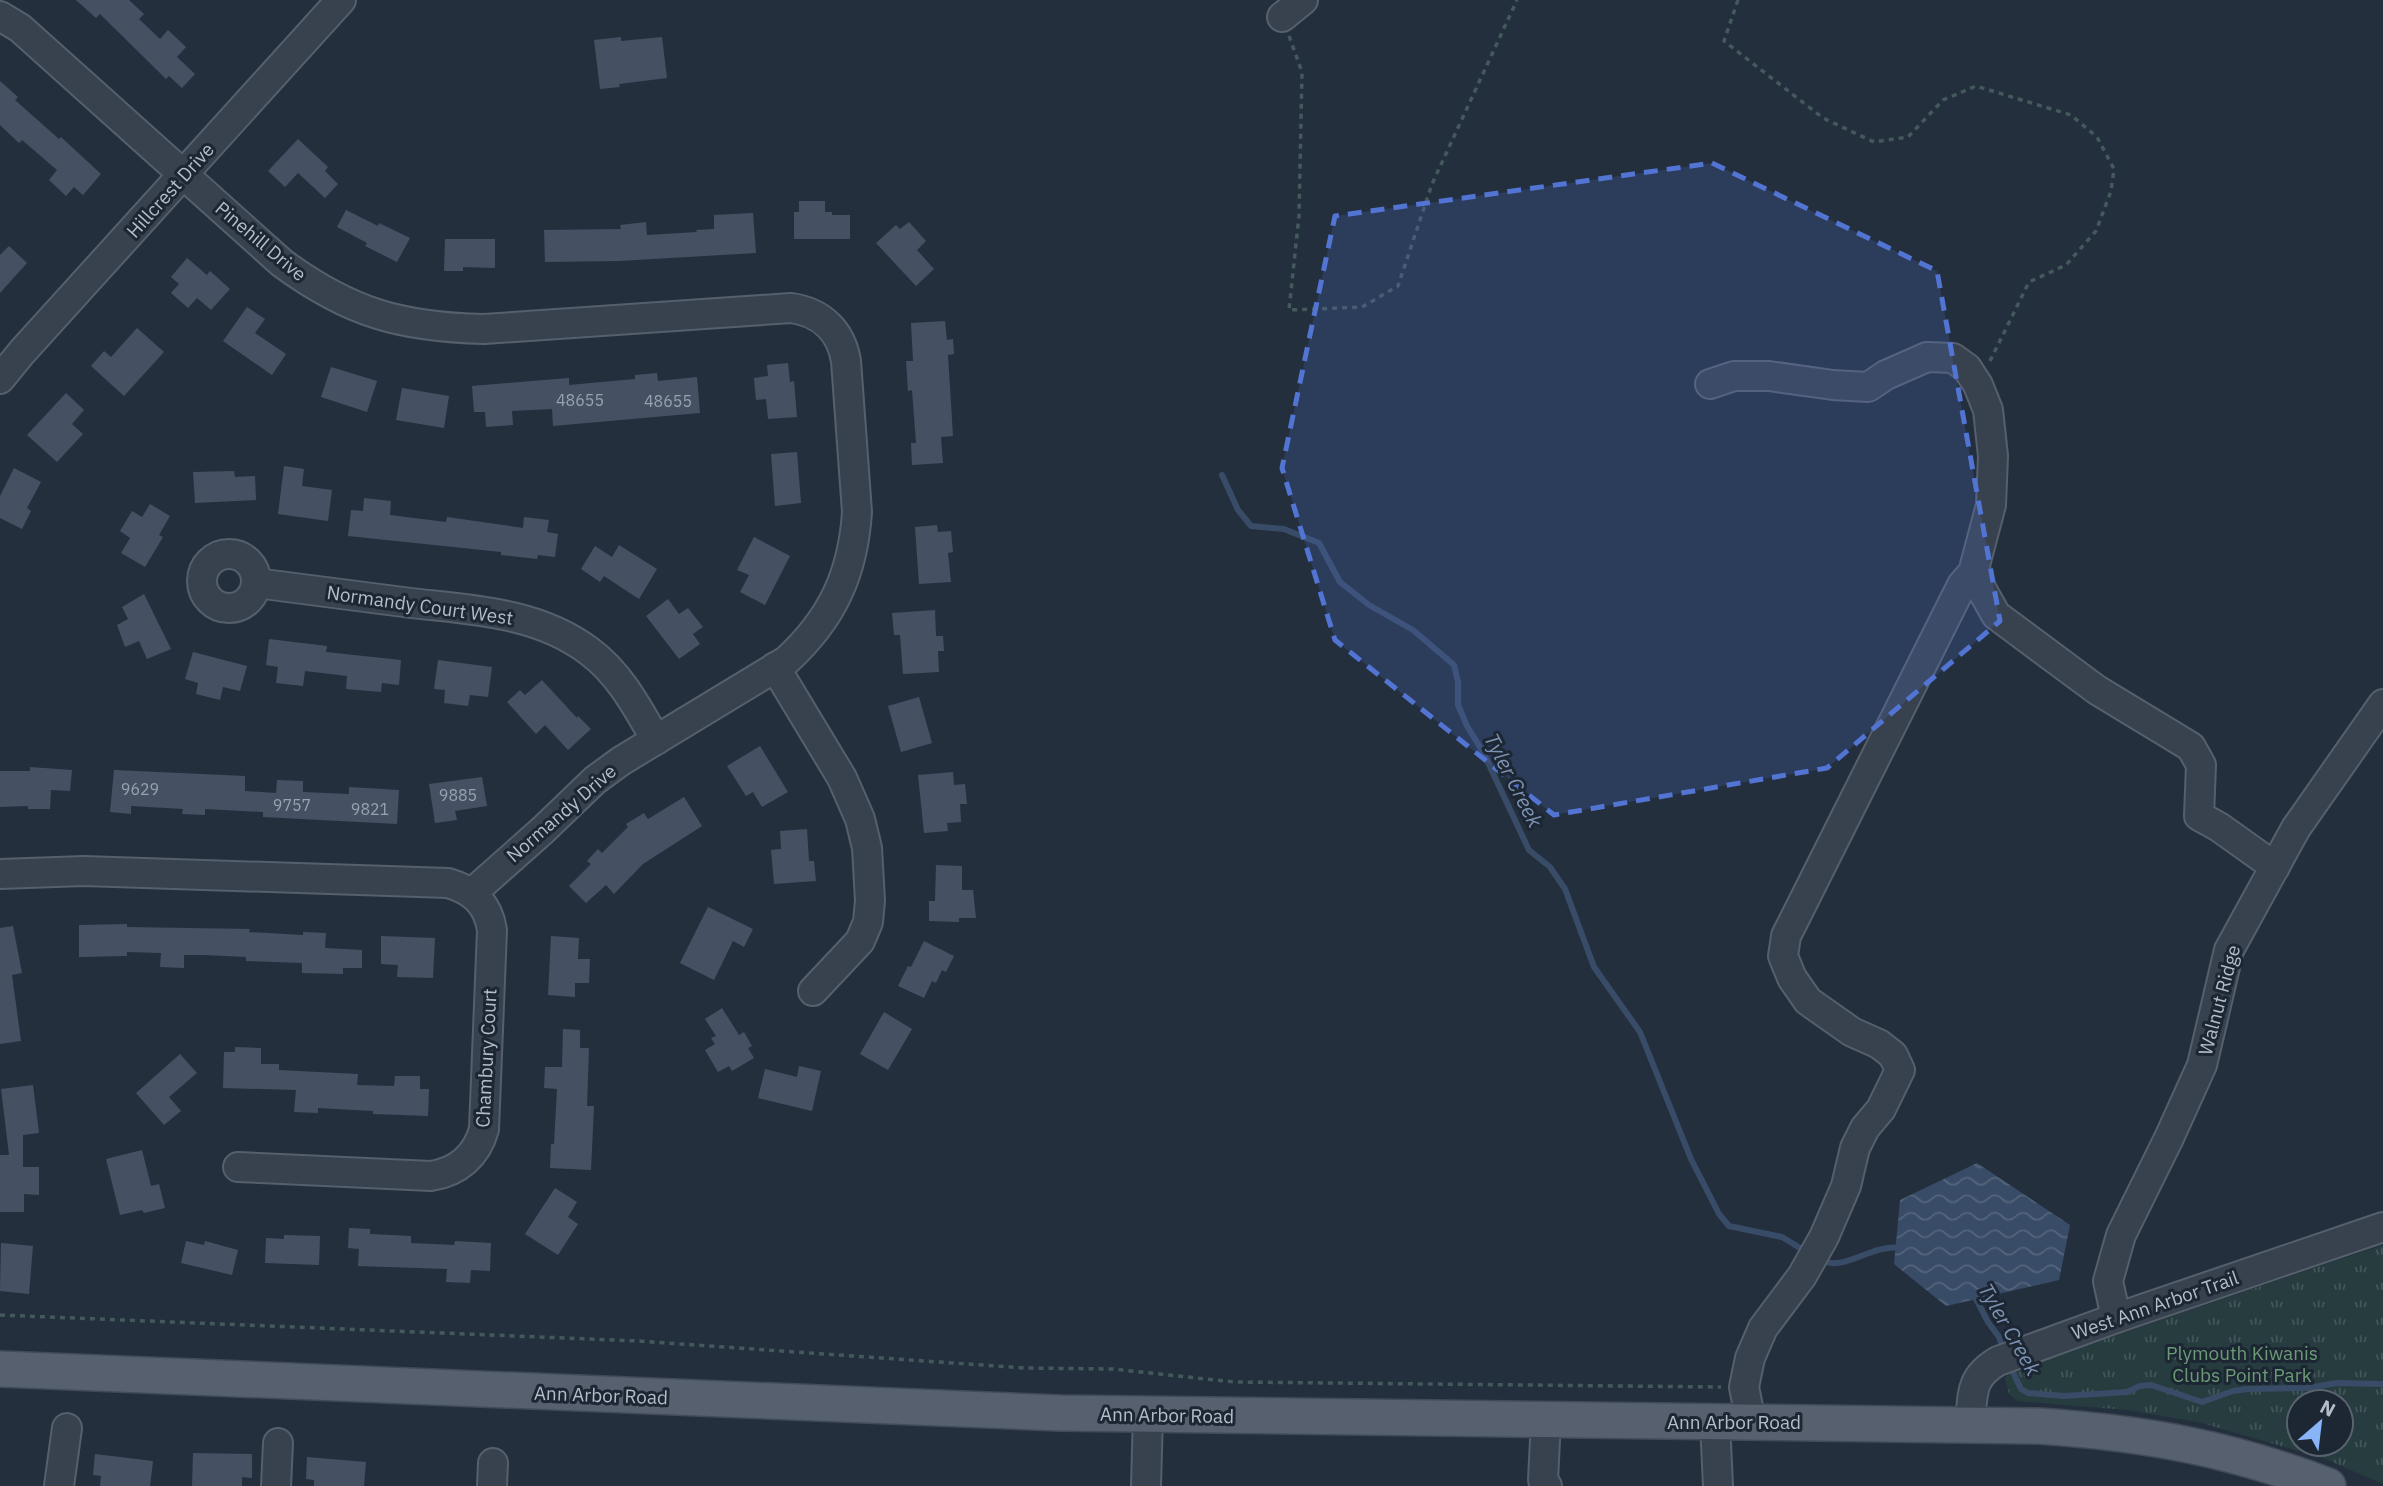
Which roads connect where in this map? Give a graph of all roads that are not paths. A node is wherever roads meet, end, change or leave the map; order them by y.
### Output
1 (341, 0) edge
2 (0, 16) edge
3 (184, 175) junction
4 (829, 324) joint
5 (0, 379) edge
6 (1710, 384) dead end
7 (1975, 570) junction
8 (257, 583) dead end
9 (775, 667) junction
10 (2383, 704) edge
11 (656, 740) junction
12 (2275, 867) junction
13 (0, 874) edge
14 (472, 892) junction
15 (813, 991) dead end
16 (238, 1167) dead end
17 (2383, 1227) edge
18 (2116, 1318) junction
19 (0, 1369) edge
20 (1148, 1415) junction
21 (1546, 1420) junction
22 (1715, 1422) junction
23 (1751, 1422) junction
24 (1970, 1425) junction
25 (67, 1428) dead end
26 (278, 1443) dead end
27 (59, 1486) edge
28 (276, 1486) edge
29 (1146, 1486) edge
30 (1547, 1486) edge
31 (1718, 1486) edge
32 (2328, 1486) edge

1 - 3 street, Hillcrest Drive
2 - 3 street, Pinehill Drive
3 - 4 street, Pinehill Drive
3 - 5 street, Hillcrest Drive
4 - 9 street, Normandy Drive
6 - 7 street
7 - 12 street
7 - 23 street
8 - 11 street, Normandy Court West
9 - 11 street, Normandy Drive
9 - 15 street
10 - 12 street, Walnut Ridge
11 - 14 street, Normandy Drive
12 - 18 street, Walnut Ridge
13 - 14 street
14 - 16 street, Chambury Court
17 - 18 street, West Ann Arbor Trail
18 - 24 street, West Ann Arbor Trail
19 - 20 main road, Ann Arbor Road
20 - 21 main road, Ann Arbor Road
20 - 29 street
21 - 22 main road, Ann Arbor Road
21 - 30 street
22 - 23 main road, Ann Arbor Road
22 - 31 street
23 - 24 main road, Ann Arbor Road
24 - 32 main road, Ann Arbor Road
25 - 27 street
26 - 28 street

